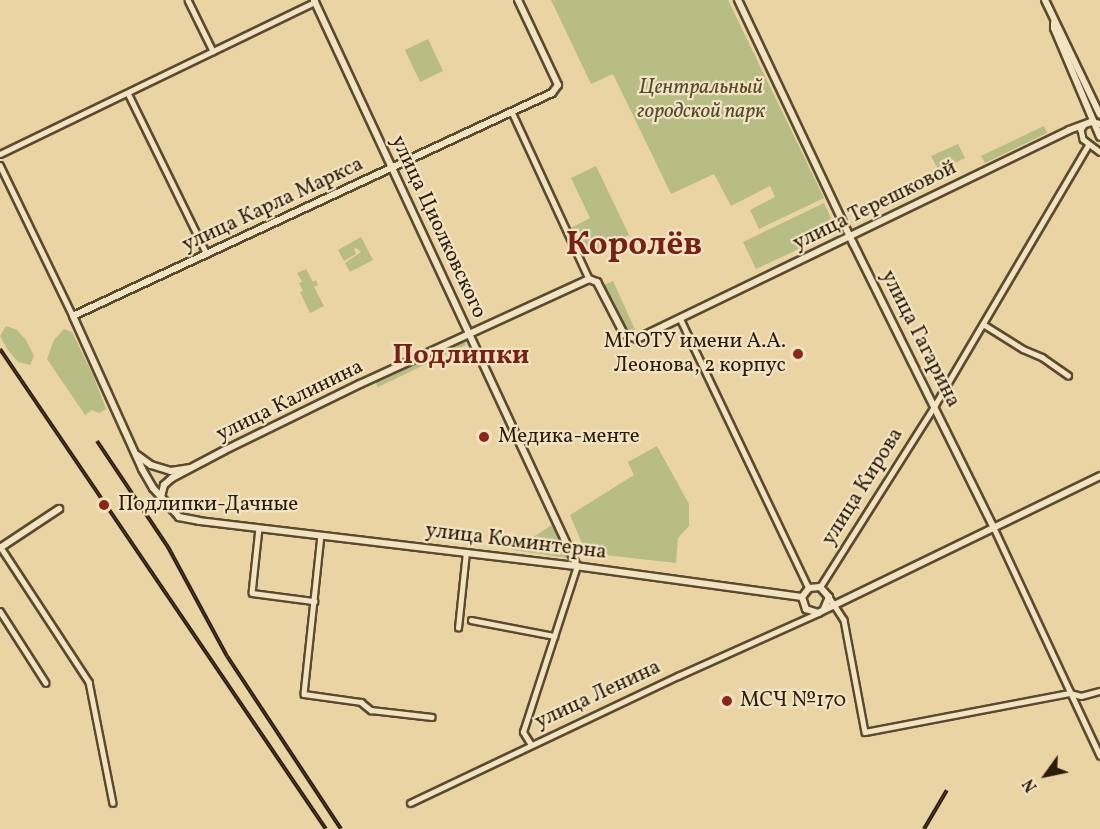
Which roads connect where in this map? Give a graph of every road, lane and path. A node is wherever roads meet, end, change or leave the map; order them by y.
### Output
1 (188, 0) edge
2 (518, 0) edge
3 (738, 0) edge
4 (1045, 0) edge
5 (316, 1) edge
6 (1054, 20) junction
7 (213, 51) junction
8 (128, 93) junction
9 (512, 112) junction
10 (1100, 115) edge
11 (1095, 123) edge
12 (1084, 125) junction
13 (1100, 137) edge
14 (1088, 145) junction
15 (1100, 152) edge
16 (0, 154) edge
17 (0, 165) edge
18 (392, 168) junction
19 (850, 236) junction
20 (207, 254) junction
21 (589, 279) junction
22 (73, 316) junction
23 (680, 318) junction
24 (983, 324) junction
25 (469, 333) junction
26 (1068, 375) dead end
27 (935, 405) junction
28 (137, 454) junction
29 (151, 465) junction
30 (195, 468) junction
31 (142, 469) junction
32 (1100, 476) edge
33 (161, 497) junction
34 (58, 509) dead end
35 (259, 528) junction
36 (994, 528) junction
37 (321, 535) junction
38 (0, 547) edge
39 (466, 552) junction
40 (577, 566) junction
41 (820, 587) junction
42 (809, 588) junction
43 (802, 597) junction
44 (829, 597) junction
45 (314, 601) junction
46 (835, 604) junction
47 (806, 609) junction
48 (0, 611) edge
49 (821, 611) junction
50 (471, 620) dead end
51 (801, 620) junction
52 (458, 628) dead end
53 (554, 636) junction
54 (46, 683) dead end
55 (1100, 691) edge
56 (1070, 693) junction
57 (432, 717) dead end
58 (531, 745) junction
59 (1100, 755) edge
60 (113, 803) dead end
61 (410, 803) dead end

1 - 7 street
2 - 9 street, улица Карла Маркса
3 - 19 street, улица Гагарина
4 - 6 street
5 - 7 street
5 - 18 street, улица Циолковского
6 - 10 street
6 - 11 street
7 - 8 street
8 - 16 street
8 - 20 street
9 - 18 street, улица Карла Маркса
9 - 21 street
11 - 12 street, улица Терешковой
11 - 13 street
12 - 14 street
12 - 19 street, улица Терешковой
14 - 15 street
14 - 24 street, улица Кирова
17 - 22 street
18 - 20 street, улица Карла Маркса
18 - 25 street, улица Циолковского
19 - 23 street, улица Терешковой
19 - 27 street, улица Гагарина
20 - 22 street, улица Карла Маркса
21 - 23 street, улица Терешковой
21 - 25 street, улица Калинина
22 - 28 street, улица Коминтерна
23 - 42 street
24 - 26 street
24 - 27 street, улица Кирова
25 - 30 street, улица Калинина
25 - 40 street, улица Циолковского
27 - 36 street, улица Гагарина
27 - 41 street, улица Кирова
28 - 29 street
28 - 31 street, улица Коминтерна
29 - 30 street
29 - 31 street
30 - 33 street, улица Калинина
31 - 33 street, улица Коминтерна
32 - 36 street, улица Ленина
33 - 35 street, улица Коминтерна
34 - 38 street
35 - 37 street, улица Коминтерна
35 - 45 street
36 - 46 street, улица Ленина
36 - 56 street, улица Гагарина
37 - 39 street, улица Коминтерна
37 - 45 street
38 - 60 street
39 - 40 street, улица Коминтерна
39 - 52 street
40 - 43 street, улица Коминтерна
40 - 53 street
41 - 42 street
41 - 44 street
42 - 43 street
43 - 47 street
44 - 46 street
44 - 49 street
45 - 57 street
46 - 49 street, улица Ленина
46 - 56 street
47 - 49 street
47 - 51 street
48 - 54 street
49 - 51 street, улица Ленина
50 - 53 street
51 - 58 street, улица Ленина
53 - 58 street
55 - 56 street
56 - 59 street, улица Гагарина
58 - 61 street, улица Ленина

